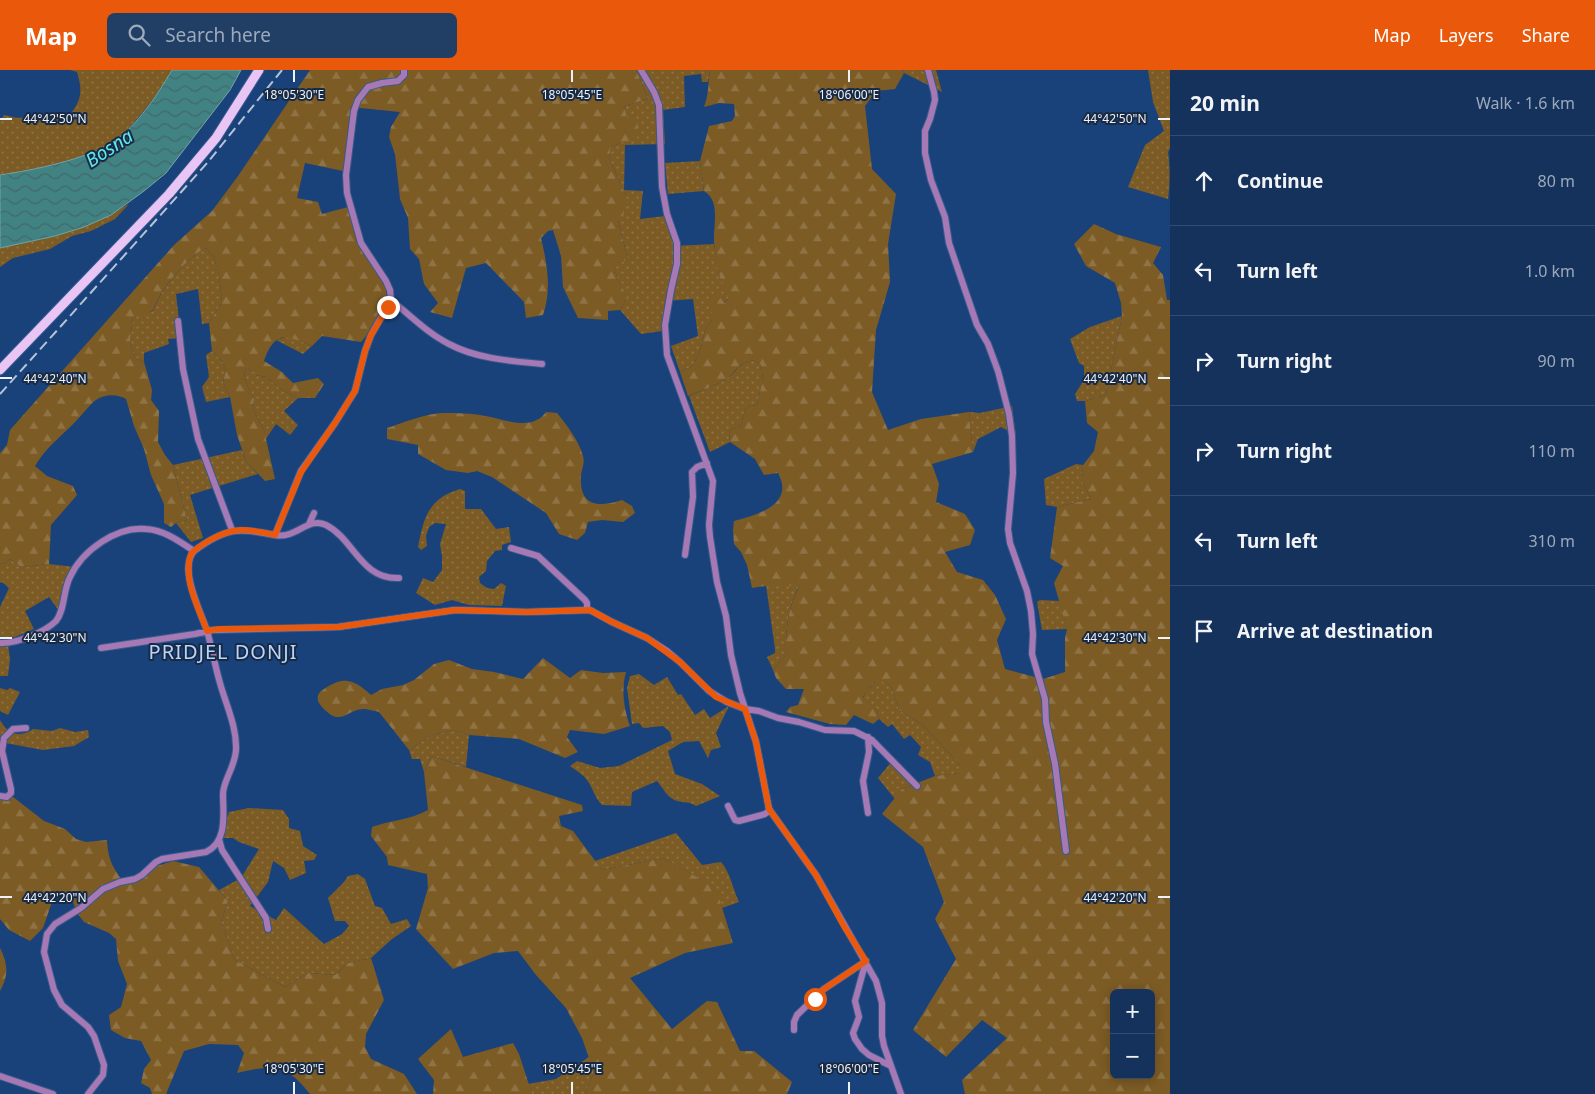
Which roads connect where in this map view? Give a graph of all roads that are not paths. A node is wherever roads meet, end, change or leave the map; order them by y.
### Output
1 (259, 70) edge
2 (404, 70) edge
3 (641, 70) edge
4 (928, 70) edge
5 (391, 300) junction
6 (178, 321) dead end
7 (542, 364) dead end
8 (0, 370) edge
9 (708, 463) junction
10 (314, 513) dead end
11 (308, 524) junction
12 (232, 530) junction
13 (275, 535) junction
14 (511, 548) dead end
15 (194, 551) junction
16 (685, 555) dead end
17 (399, 578) dead end
18 (587, 609) junction
19 (207, 631) junction
20 (0, 643) edge
21 (101, 648) dead end
22 (745, 709) junction
23 (26, 728) dead end
24 (868, 737) junction
25 (916, 786) dead end
26 (0, 796) edge
27 (728, 806) dead end
28 (770, 810) junction
29 (868, 813) dead end
30 (219, 839) junction
31 (1066, 850) dead end
32 (268, 929) dead end
33 (866, 961) junction
34 (794, 1030) dead end
35 (891, 1066) junction
36 (0, 1076) edge
37 (53, 1094) edge
38 (88, 1094) edge
39 (901, 1094) edge

1 - 8 main road
2 - 5 street
3 - 9 street
4 - 31 street
5 - 7 street
5 - 13 street
6 - 12 street
9 - 16 street
9 - 22 street
10 - 11 street
11 - 13 street
11 - 17 street
12 - 13 street
12 - 15 street
14 - 18 street
15 - 19 street
15 - 20 street
18 - 19 street
18 - 22 street
19 - 21 street
19 - 30 street
22 - 24 street
22 - 28 street
23 - 26 street
24 - 25 street
24 - 29 street
27 - 28 street
28 - 33 street
30 - 32 street
30 - 38 street
33 - 34 street
33 - 35 street
33 - 35 street
35 - 39 street
36 - 37 street

